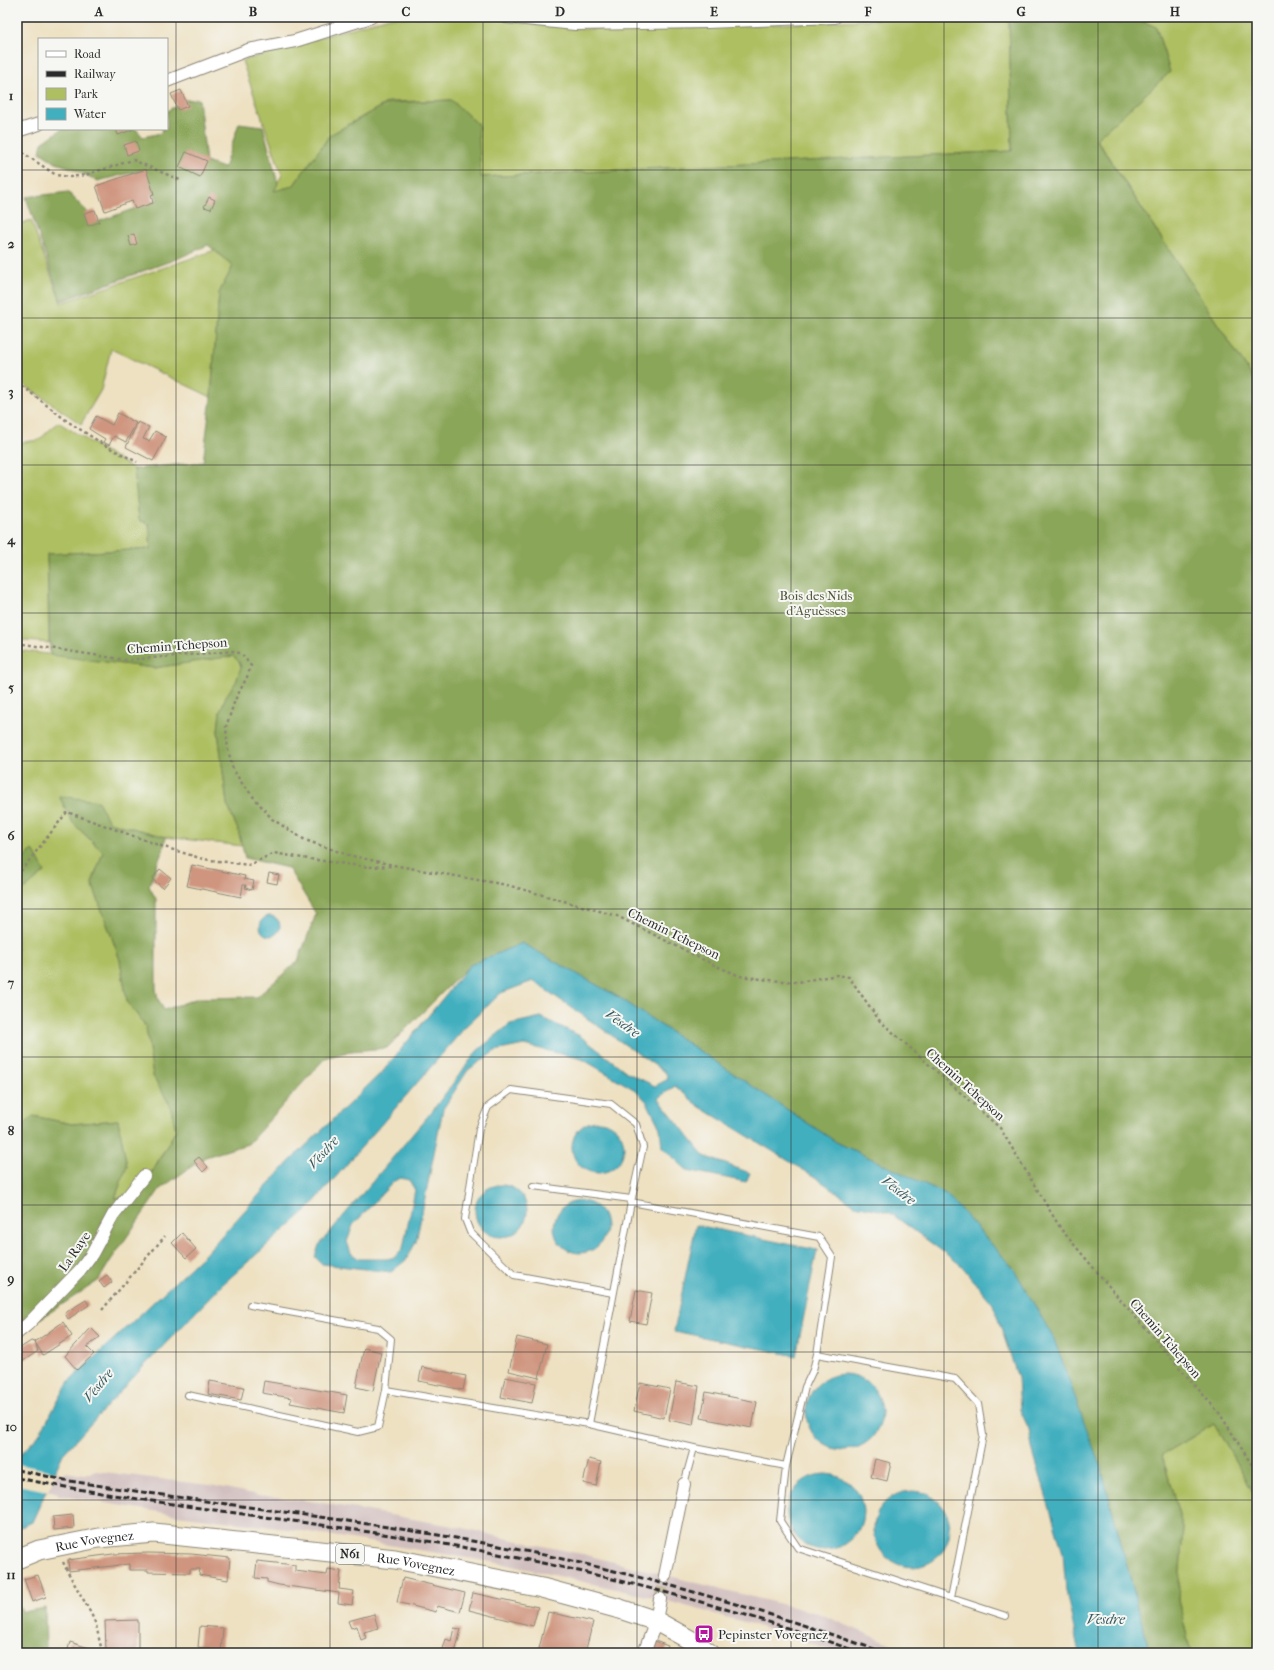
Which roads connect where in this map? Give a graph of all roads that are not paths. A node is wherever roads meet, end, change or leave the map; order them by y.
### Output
1 (371, 17) edge
2 (506, 17) edge
3 (835, 17) edge
4 (168, 81) edge
5 (38, 124) edge
6 (17, 131) edge
7 (144, 1176) dead end
8 (533, 1186) dead end
9 (631, 1201) junction
10 (614, 1293) junction
11 (250, 1305) dead end
12 (17, 1333) edge
13 (817, 1354) junction
14 (386, 1390) junction
15 (188, 1395) dead end
16 (589, 1424) junction
17 (694, 1448) junction
18 (786, 1466) junction
19 (684, 1484) joint
20 (17, 1559) edge
21 (665, 1576) tunnel mouth
22 (951, 1598) junction
23 (660, 1599) tunnel mouth
24 (1006, 1616) dead end
25 (656, 1622) junction
26 (644, 1653) edge
27 (709, 1653) edge

1 - 4 street
2 - 3 street
5 - 6 street
7 - 12 street, La Raye
8 - 9 lane
9 - 10 lane
9 - 10 lane
9 - 13 lane
10 - 16 lane
11 - 14 lane
13 - 18 lane
13 - 22 lane
14 - 15 lane
14 - 16 lane
16 - 17 lane
17 - 18 lane
17 - 19 lane
18 - 22 lane
19 - 21 street
20 - 25 main road, Rue Vovegnez / N61
22 - 24 lane
23 - 25 street
25 - 26 street
25 - 27 main road, Rue Vovegnez / N61

